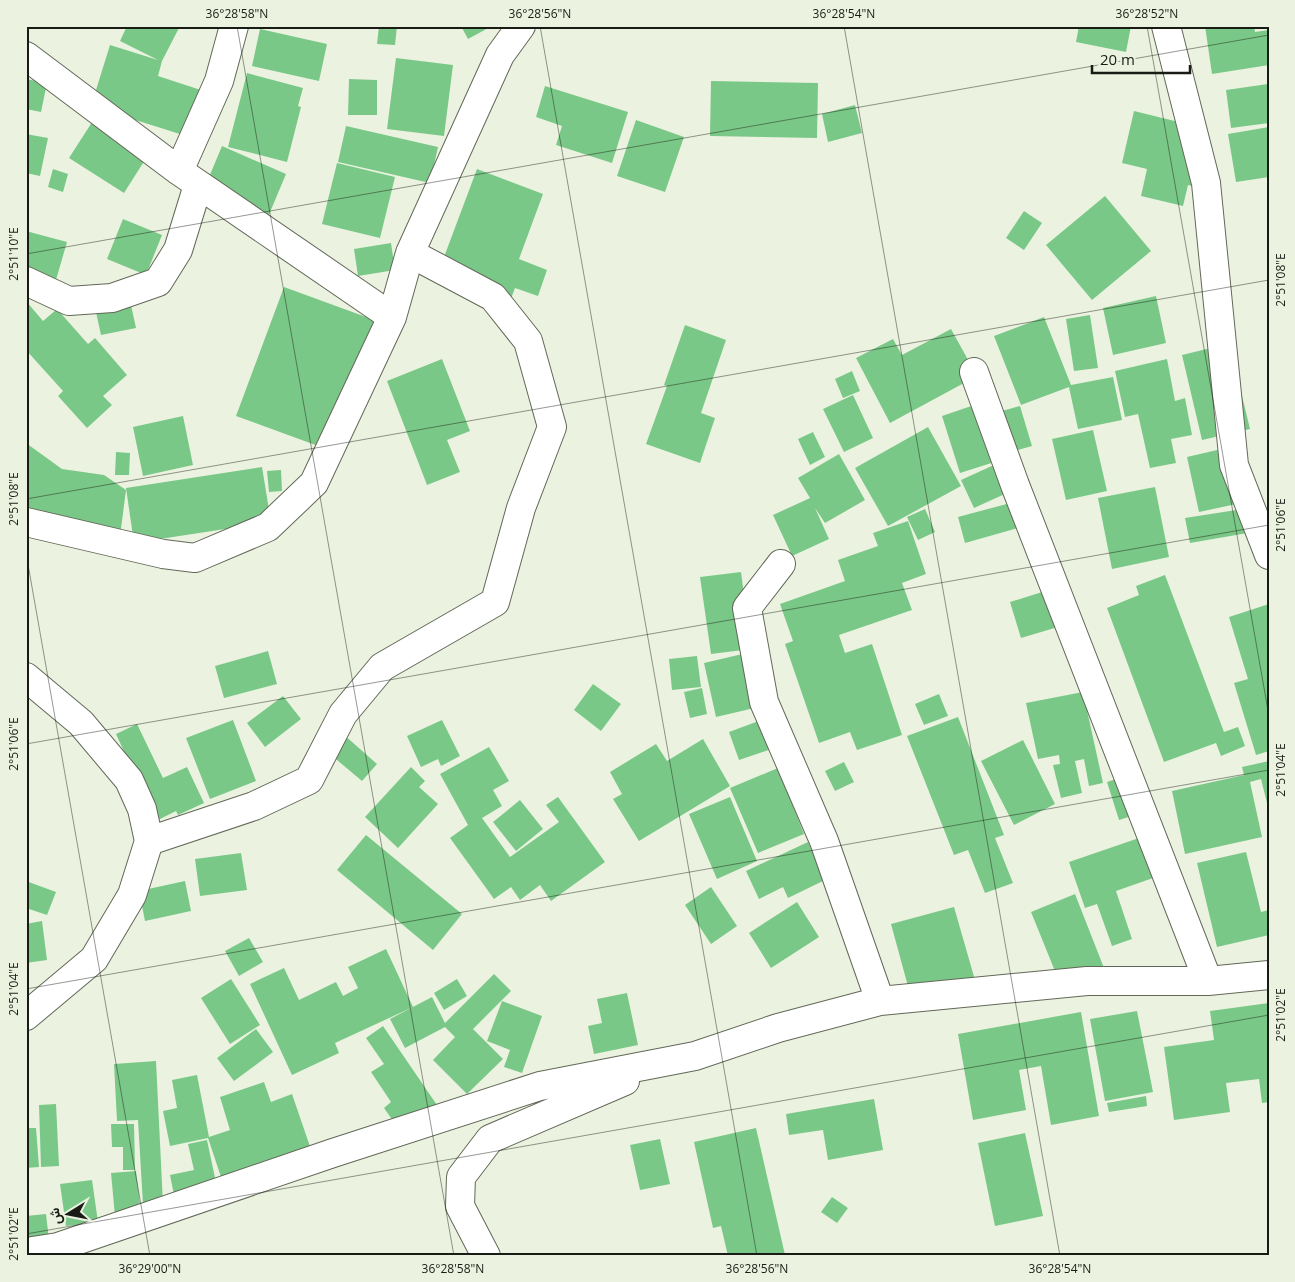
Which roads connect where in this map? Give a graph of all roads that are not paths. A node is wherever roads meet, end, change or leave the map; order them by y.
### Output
1 (234, 26) edge
2 (521, 26) edge
3 (1166, 26) edge
4 (26, 56) edge
5 (189, 178) junction
6 (410, 253) junction
7 (26, 281) edge
8 (392, 317) junction
9 (974, 372) dead end
10 (26, 522) edge
11 (1269, 555) edge
12 (782, 564) dead end
13 (26, 677) edge
14 (149, 841) junction
15 (1269, 975) edge
16 (1208, 981) junction
17 (880, 1001) junction
18 (26, 1016) edge
19 (668, 1062) junction
20 (26, 1252) edge
21 (486, 1256) edge

1 - 5 street
2 - 6 street
3 - 11 street
4 - 5 street
5 - 7 street
5 - 8 street
6 - 8 street
6 - 14 street
8 - 10 street
9 - 16 street
12 - 17 street
13 - 14 street
14 - 18 street
15 - 16 street
16 - 17 street
17 - 19 street
19 - 20 street
19 - 21 street

